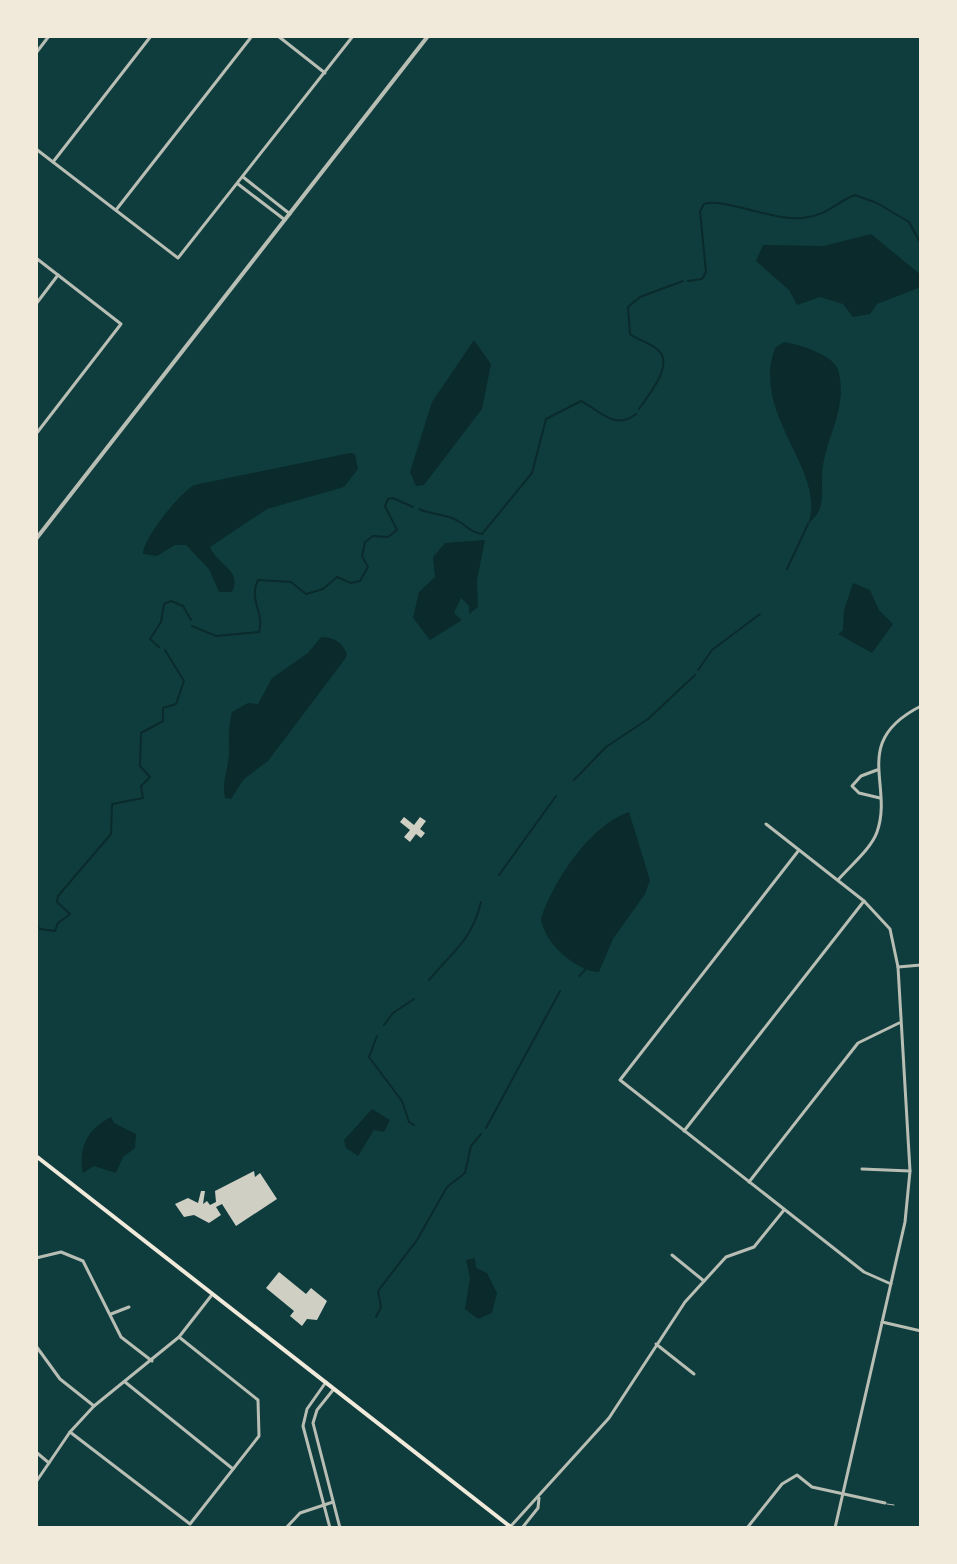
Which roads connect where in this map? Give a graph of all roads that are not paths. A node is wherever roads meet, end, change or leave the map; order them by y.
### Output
1 (49, 36) edge
2 (151, 36) edge
3 (252, 36) edge
4 (278, 36) edge
5 (353, 36) edge
6 (428, 36) edge
7 (36, 53) edge
8 (325, 73) junction
9 (36, 149) edge
10 (53, 162) junction
11 (243, 177) junction
12 (238, 184) junction
13 (115, 211) junction
14 (290, 214) junction
15 (285, 220) junction
16 (36, 258) edge
17 (59, 275) junction
18 (36, 304) edge
19 (36, 434) edge
20 (36, 539) edge
21 (921, 706) edge
22 (877, 770) junction
23 (880, 798) junction
24 (766, 824) dead end
25 (799, 850) junction
26 (838, 880) junction
27 (864, 901) junction
28 (921, 965) edge
29 (898, 967) junction
30 (899, 1023) junction
31 (684, 1131) junction
32 (36, 1156) edge
33 (862, 1169) dead end
34 (910, 1171) junction
35 (749, 1182) junction
36 (784, 1210) junction
37 (672, 1255) dead end
38 (36, 1258) edge
39 (704, 1281) junction
40 (891, 1284) junction
41 (211, 1296) junction
42 (129, 1307) dead end
43 (111, 1314) junction
44 (882, 1322) junction
45 (921, 1331) edge
46 (179, 1337) junction
47 (656, 1344) junction
48 (36, 1346) edge
49 (152, 1361) junction
50 (694, 1374) dead end
51 (125, 1382) junction
52 (326, 1382) junction
53 (334, 1389) junction
54 (94, 1406) junction
55 (70, 1432) junction
56 (36, 1452) edge
57 (49, 1463) junction
58 (233, 1469) junction
59 (36, 1482) edge
60 (843, 1493) junction
61 (539, 1498) junction
62 (333, 1502) junction
63 (885, 1503) joint
64 (324, 1505) junction
65 (894, 1505) dead end
66 (511, 1527) edge
67 (286, 1528) edge
68 (330, 1528) edge
69 (340, 1528) edge
70 (522, 1528) edge
71 (747, 1528) edge
72 (835, 1528) edge

1 - 7 street
2 - 10 street
3 - 13 street
4 - 8 street
5 - 8 street
6 - 14 street
8 - 11 street
9 - 10 street
10 - 13 street
11 - 12 street
11 - 14 street
12 - 13 street
12 - 15 street
14 - 15 street
15 - 20 street
16 - 17 street
17 - 18 street
17 - 19 street
21 - 22 street
22 - 23 street
22 - 23 street
23 - 26 street
24 - 25 street
25 - 26 street
25 - 31 street
26 - 27 street
27 - 29 street
27 - 31 street
28 - 29 street
29 - 30 street
30 - 34 street
30 - 35 street
31 - 35 street
32 - 41 main road
33 - 34 street
34 - 40 street
35 - 36 street
36 - 39 street
36 - 40 street
37 - 39 street
38 - 43 street
39 - 47 street
40 - 44 street
41 - 46 street
41 - 52 main road
42 - 43 street
43 - 49 street
44 - 45 street
44 - 60 street
46 - 49 street
46 - 58 street
47 - 50 street
47 - 61 street
48 - 54 street
49 - 51 street
51 - 54 street
51 - 58 street
52 - 53 main road
52 - 64 street
53 - 62 street
53 - 66 main road
54 - 55 street
55 - 57 street
55 - 58 street
56 - 57 street
57 - 59 street
60 - 63 street
60 - 71 street
60 - 72 street
61 - 66 street
61 - 70 street
62 - 64 street
62 - 69 street
63 - 65 lane
64 - 67 street
64 - 68 street

